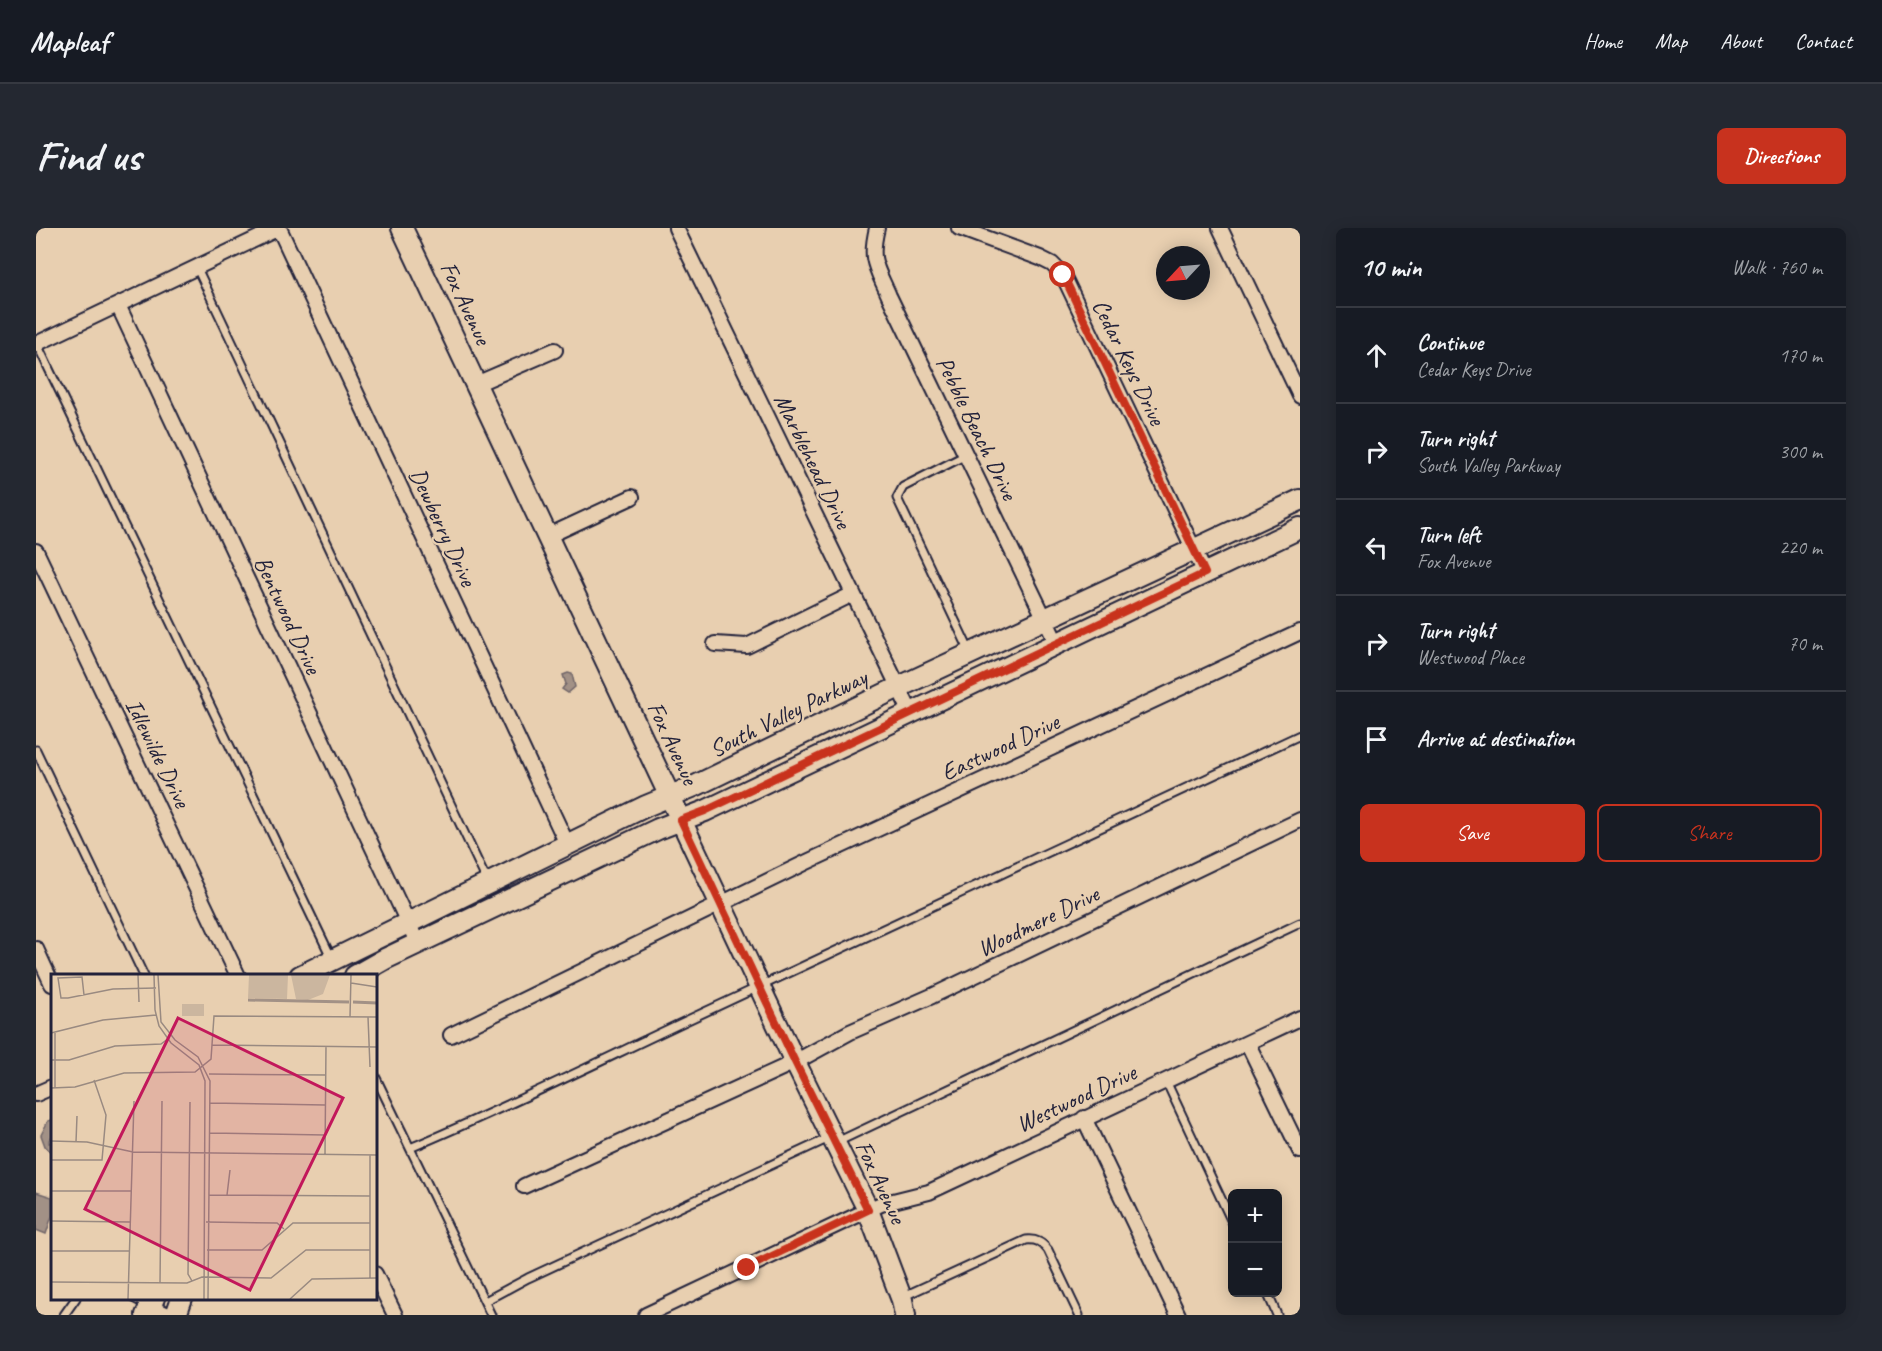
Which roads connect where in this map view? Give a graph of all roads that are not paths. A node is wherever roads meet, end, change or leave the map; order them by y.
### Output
1 (279, 228) edge
2 (676, 228) edge
3 (877, 228) edge
4 (959, 228) edge
5 (1220, 228) edge
6 (407, 230) edge
7 (197, 268) junction
8 (118, 305) junction
9 (36, 344) edge
10 (555, 350) dead end
11 (476, 384) junction
12 (1300, 396) edge
13 (966, 455) junction
14 (632, 497) dead end
15 (1300, 500) edge
16 (1300, 528) edge
17 (548, 536) junction
18 (1194, 550) junction
19 (36, 551) edge
20 (1205, 573) junction
21 (853, 594) junction
22 (1045, 619) junction
23 (1300, 632) edge
24 (715, 644) dead end
25 (1057, 644) junction
26 (971, 654) junction
27 (899, 687) junction
28 (911, 713) junction
29 (1300, 735) edge
30 (36, 750) edge
31 (670, 796) junction
32 (681, 820) junction
33 (1300, 820) edge
34 (567, 844) junction
35 (488, 883) junction
36 (720, 904) junction
37 (407, 922) junction
38 (1300, 923) edge
39 (418, 944) junction
40 (36, 950) edge
41 (332, 959) junction
42 (143, 974) edge
43 (237, 974) edge
44 (304, 974) edge
45 (359, 974) edge
46 (51, 982) edge
47 (759, 987) junction
48 (1300, 1018) edge
49 (451, 1035) dead end
50 (1248, 1044) junction
51 (795, 1062) junction
52 (376, 1078) edge
53 (1166, 1081) junction
54 (51, 1088) edge
55 (36, 1095) edge
56 (1084, 1118) junction
57 (833, 1140) junction
58 (410, 1148) junction
59 (1300, 1151) edge
60 (524, 1186) dead end
61 (868, 1210) junction
62 (1228, 1211) edge
63 (376, 1276) edge
64 (1268, 1297) edge
65 (75, 1300) edge
66 (182, 1300) edge
67 (484, 1301) junction
68 (903, 1306) edge
69 (64, 1315) edge
70 (176, 1315) edge
71 (395, 1315) edge
72 (491, 1315) edge
73 (646, 1315) edge
74 (1079, 1315) edge
75 (1178, 1315) edge
76 (1277, 1315) edge

1 - 7 street
1 - 34 street, Dewberry Drive
2 - 21 street, Marblehead Drive
3 - 13 street, Pebble Beach Drive
4 - 18 street, Cedar Keys Drive
5 - 12 street
6 - 11 main road, Fox Avenue
7 - 8 street
7 - 35 lane
8 - 9 street
8 - 37 street, Bentwood Drive
9 - 41 lane
10 - 11 street
11 - 17 main road, Fox Avenue
13 - 22 street, Pebble Beach Drive
13 - 26 lane
14 - 17 street
15 - 18 main road, South Valley Parkway
16 - 20 main road
17 - 31 main road, Fox Avenue
18 - 20 street, Cedar Keys Drive
18 - 22 main road, South Valley Parkway
19 - 43 street, Idlewilde Drive
20 - 25 main road
21 - 24 street
21 - 27 street, Marblehead Drive
22 - 25 street, Pebble Beach Drive
22 - 26 main road, South Valley Parkway
23 - 36 street, Eastwood Drive
25 - 28 main road
26 - 27 main road, South Valley Parkway
27 - 28 street, Marblehead Drive
27 - 31 main road, South Valley Parkway
28 - 32 main road
29 - 47 lane
30 - 42 lane
31 - 32 main road, Fox Avenue
31 - 34 main road, South Valley Parkway
32 - 36 main road, Fox Avenue
32 - 39 main road
33 - 51 street, Woodmere Drive
34 - 35 main road, South Valley Parkway
35 - 37 main road, South Valley Parkway
36 - 47 main road, Fox Avenue
36 - 49 street, Eastwood Drive
37 - 39 street, Bentwood Drive
37 - 41 main road, South Valley Parkway
38 - 57 lane
39 - 45 main road
40 - 46 street
41 - 44 main road, South Valley Parkway
47 - 51 main road, Fox Avenue
47 - 58 lane
48 - 50 street, Westwood Drive
50 - 53 street, Westwood Drive
50 - 59 street
51 - 57 main road, Fox Avenue
51 - 60 street, Woodmere Drive
52 - 58 lane
53 - 56 street, Westwood Drive
53 - 62 lane
54 - 55 street
56 - 61 street, Westwood Drive
56 - 75 street
57 - 61 main road, Fox Avenue
57 - 67 lane
58 - 67 lane
61 - 68 main road, Fox Avenue
61 - 73 street, Westwood Drive
63 - 71 street
64 - 76 lane
65 - 69 lane
66 - 70 main road
67 - 72 lane
68 - 74 lane

